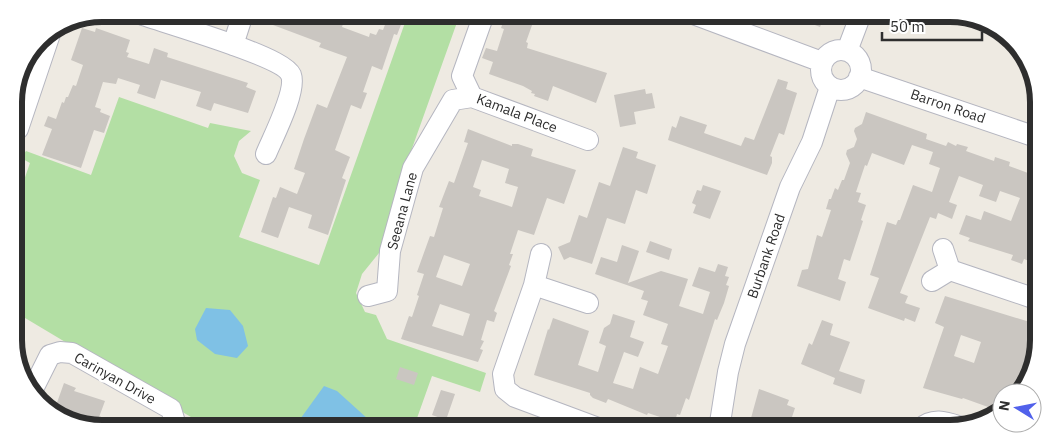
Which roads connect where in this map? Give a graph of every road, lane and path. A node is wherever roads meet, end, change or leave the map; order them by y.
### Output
1 (167, 23) edge
2 (240, 23) edge
3 (481, 23) edge
4 (717, 23) edge
5 (857, 23) edge
6 (233, 45) junction
7 (46, 47) edge
8 (847, 51) junction
9 (822, 62) junction
10 (859, 77) junction
11 (830, 87) junction
12 (472, 97) junction
13 (23, 114) edge
14 (1030, 135) edge
15 (588, 140) dead end
16 (266, 154) dead end
17 (944, 249) dead end
18 (541, 254) dead end
19 (950, 270) junction
20 (932, 281) dead end
21 (534, 285) junction
22 (368, 296) dead end
23 (1030, 297) edge
24 (588, 303) dead end
25 (36, 385) edge
26 (174, 420) edge
27 (577, 420) edge
28 (720, 420) edge

1 - 6 street
2 - 6 street
3 - 12 street, Kamala Place
4 - 9 street
5 - 8 street
6 - 16 street
7 - 13 street
8 - 9 street
8 - 10 street
9 - 11 street
10 - 11 street
10 - 14 street, Barron Road
11 - 28 street, Burbank Road
12 - 15 street, Kamala Place
12 - 22 street, Seeana Lane
17 - 19 street
18 - 21 street
19 - 20 street
19 - 23 street
21 - 24 street
21 - 27 street
25 - 26 street, Carinyan Drive

